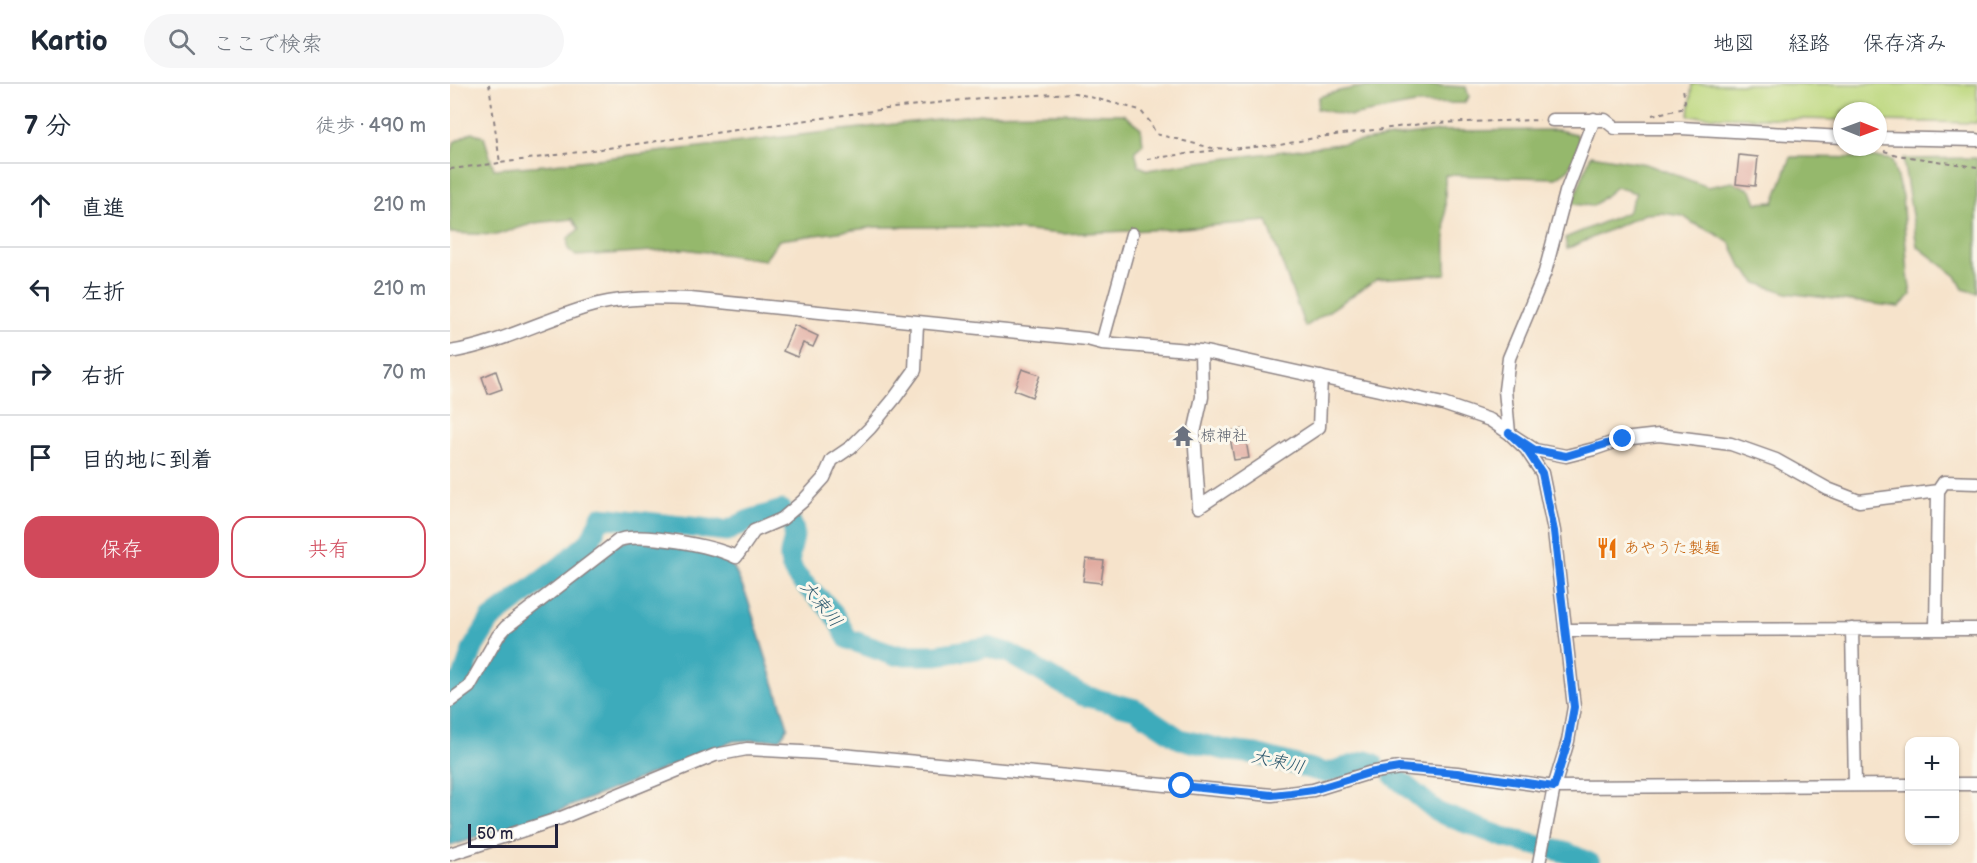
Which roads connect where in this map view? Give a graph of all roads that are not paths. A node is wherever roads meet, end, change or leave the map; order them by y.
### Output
1 (1594, 119) junction
2 (1552, 120) road end
3 (1833, 137) edge
4 (1887, 138) edge
5 (1977, 140) edge
6 (1132, 234) dead end
7 (917, 323) junction
8 (1102, 343) junction
9 (1200, 351) junction
10 (450, 352) edge
11 (1321, 377) junction
12 (1509, 433) junction
13 (1977, 483) edge
14 (1938, 491) junction
15 (1852, 629) junction
16 (1936, 629) junction
17 (1977, 629) edge
18 (1566, 630) junction
19 (450, 701) edge
20 (1959, 784) edge
21 (1977, 784) edge
22 (1855, 785) junction
23 (1905, 785) edge
24 (1554, 787) junction
25 (450, 854) edge
26 (1539, 863) edge

1 - 2 street
1 - 3 street
1 - 12 street
4 - 5 street
6 - 8 street
7 - 8 street
7 - 10 street
7 - 19 street
8 - 9 street
9 - 11 street
9 - 11 street
11 - 12 street
12 - 14 street
12 - 18 street
13 - 14 street
14 - 16 street
15 - 16 street
15 - 18 street
15 - 22 street
16 - 17 street
18 - 24 street
20 - 21 street
22 - 23 street
22 - 24 street
24 - 25 street
24 - 26 street

